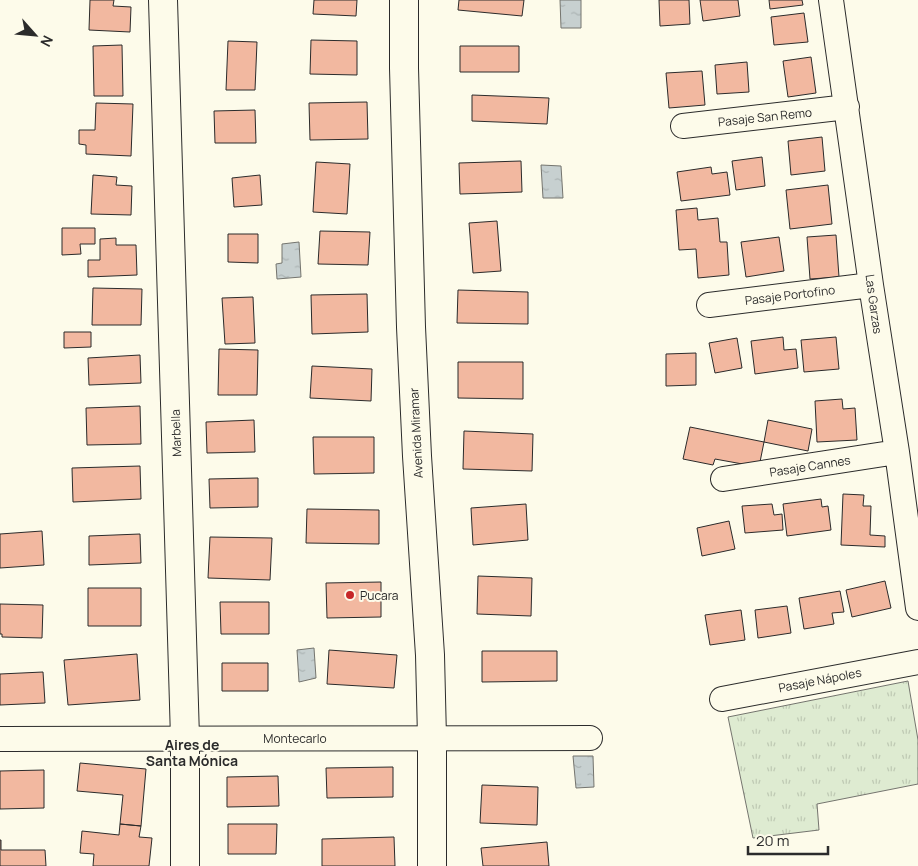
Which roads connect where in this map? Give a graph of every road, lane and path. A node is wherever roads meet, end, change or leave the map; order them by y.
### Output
1 (163, 0) edge
2 (404, 0) edge
3 (831, 0) edge
4 (846, 108) junction
5 (683, 126) dead end
6 (871, 285) junction
7 (709, 305) dead end
8 (897, 452) junction
9 (723, 479) dead end
10 (918, 608) edge
11 (918, 662) edge
12 (722, 699) dead end
13 (0, 738) edge
14 (185, 738) junction
15 (432, 738) junction
16 (590, 738) dead end
17 (185, 866) edge
18 (432, 866) edge

1 - 14 street, Marbella
2 - 15 street, Avenida Miramar
3 - 4 street, Las Garzas
4 - 5 street, Pasaje San Remo
4 - 6 street, Las Garzas
6 - 7 street, Pasaje Portofino
6 - 8 street, Las Garzas
8 - 9 street, Pasaje Cannes
8 - 10 street, Las Garzas
11 - 12 street, Pasaje Nápoles
13 - 14 street, Montecarlo
14 - 15 street, Montecarlo
14 - 17 street, Marbella
15 - 16 street, Montecarlo
15 - 18 street, Avenida Miramar

